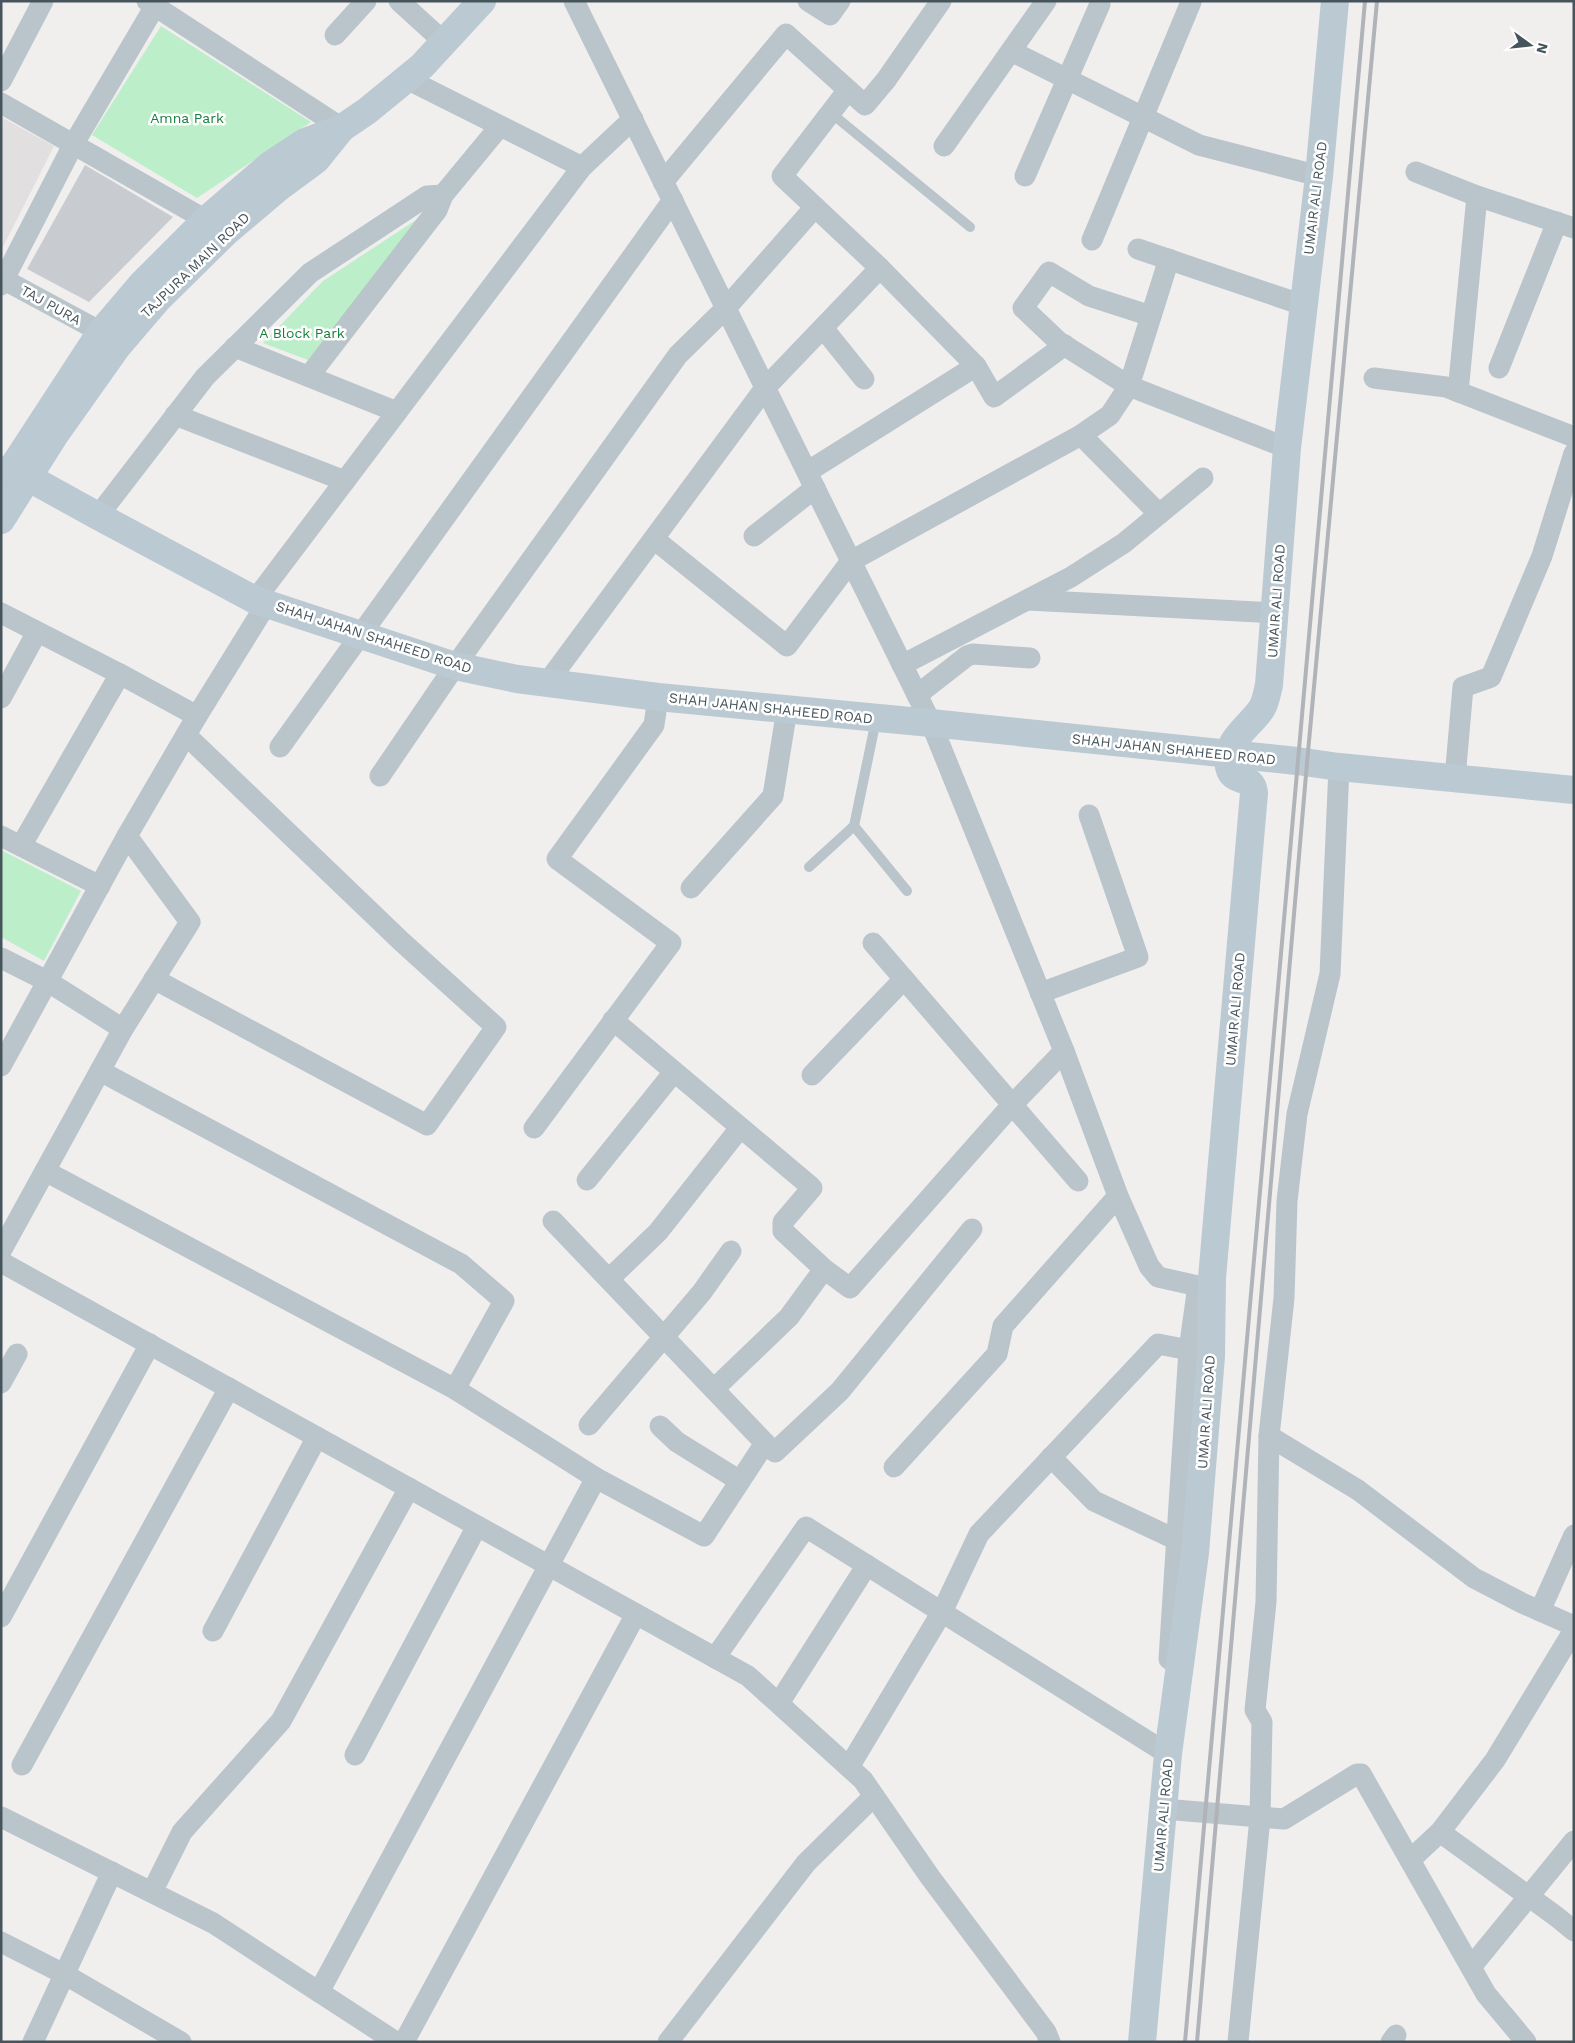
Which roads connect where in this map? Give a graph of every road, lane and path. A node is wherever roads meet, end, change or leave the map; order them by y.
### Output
1 (43, 1) edge
2 (366, 1) edge
3 (399, 1) edge
4 (482, 1) edge
5 (574, 1) edge
6 (808, 1) edge
7 (840, 1) edge
8 (941, 1) edge
9 (1046, 1) edge
10 (1335, 1) edge
11 (1191, 2) edge
12 (153, 3) edge
13 (1100, 4) dead end
14 (335, 35) dead end
15 (444, 42) junction
16 (1011, 51) junction
17 (407, 79) junction
18 (1067, 79) junction
19 (1, 81) edge
20 (848, 90) junction
21 (1, 103) edge
22 (831, 112) junction
23 (1144, 118) junction
24 (633, 119) junction
25 (500, 126) junction
26 (342, 128) junction
27 (73, 145) junction
28 (944, 146) dead end
29 (582, 167) junction
30 (1416, 172) dead end
31 (1025, 176) dead end
32 (1319, 176) junction
33 (668, 191) junction
34 (443, 195) junction
35 (1477, 196) junction
36 (815, 207) junction
37 (206, 220) junction
38 (1565, 225) edge
39 (970, 226) dead end
40 (1092, 240) dead end
41 (1138, 249) dead end
42 (1169, 259) junction
43 (880, 268) junction
44 (2, 281) edge
45 (1303, 305) junction
46 (726, 308) junction
47 (1151, 316) junction
48 (823, 328) junction
49 (101, 332) junction
50 (1065, 345) junction
51 (235, 347) junction
52 (976, 366) junction
53 (1499, 368) dead end
54 (309, 376) junction
55 (1374, 378) dead end
56 (864, 379) dead end
57 (1128, 386) junction
58 (766, 388) junction
59 (1458, 392) junction
60 (397, 412) junction
61 (175, 416) junction
62 (1081, 435) junction
63 (1574, 437) edge
64 (1287, 448) junction
65 (1574, 453) edge
66 (14, 477) edge
67 (1203, 478) dead end
68 (811, 480) junction
69 (345, 481) junction
70 (1159, 514) junction
71 (98, 516) junction
72 (1, 520) edge
73 (754, 536) dead end
74 (654, 539) junction
75 (851, 561) junction
76 (1027, 600) junction
77 (261, 602) junction
78 (1, 613) edge
79 (1275, 613) junction
80 (37, 632) junction
81 (361, 636) junction
82 (1030, 658) dead end
83 (902, 665) junction
84 (456, 666) junction
85 (120, 674) junction
86 (547, 683) junction
87 (917, 696) junction
88 (1, 698) edge
89 (658, 698) junction
90 (787, 709) junction
91 (197, 716) junction
92 (876, 719) junction
93 (931, 723) junction
94 (186, 735) junction
95 (280, 747) dead end
96 (1230, 755) junction
97 (1339, 767) junction
98 (380, 776) dead end
99 (1455, 778) junction
100 (1574, 790) edge
101 (1089, 815) dead end
102 (854, 826) junction
103 (1, 836) edge
104 (127, 836) junction
105 (21, 846) junction
106 (810, 867) dead end
107 (100, 886) junction
108 (691, 888) dead end
109 (907, 891) dead end
110 (873, 943) dead end
111 (1, 958) edge
112 (154, 979) junction
113 (904, 979) junction
114 (47, 981) junction
115 (1040, 993) junction
116 (613, 1020) junction
117 (123, 1029) junction
118 (1064, 1052) junction
119 (1, 1066) edge
120 (100, 1071) junction
121 (674, 1072) junction
122 (812, 1074) dead end
123 (1012, 1105) junction
124 (534, 1128) dead end
125 (740, 1128) junction
126 (45, 1171) junction
127 (587, 1180) dead end
128 (1078, 1181) dead end
129 (1118, 1196) junction
130 (553, 1221) dead end
131 (972, 1230) dead end
132 (1, 1251) edge
133 (731, 1251) dead end
134 (1, 1262) edge
135 (824, 1269) junction
136 (609, 1280) junction
137 (1205, 1282) junction
138 (663, 1336) junction
139 (150, 1344) junction
140 (1189, 1350) junction
141 (17, 1354) dead end
142 (1, 1383) edge
143 (229, 1388) junction
144 (455, 1389) junction
145 (714, 1389) junction
146 (589, 1424) dead end
147 (660, 1426) dead end
148 (1269, 1436) junction
149 (317, 1437) junction
150 (765, 1442) junction
151 (1051, 1457) junction
152 (894, 1467) dead end
153 (596, 1478) junction
154 (740, 1481) junction
155 (409, 1488) junction
156 (477, 1526) junction
157 (1574, 1535) edge
158 (1177, 1540) junction
159 (548, 1564) junction
160 (867, 1565) junction
161 (1540, 1611) junction
162 (942, 1612) junction
163 (636, 1614) junction
164 (1, 1617) edge
165 (1574, 1626) edge
166 (213, 1630) dead end
167 (1574, 1630) edge
168 (715, 1658) junction
169 (779, 1703) junction
170 (1168, 1754) junction
171 (355, 1755) dead end
172 (22, 1765) dead end
173 (848, 1767) junction
174 (874, 1796) junction
175 (1163, 1809) junction
176 (1, 1816) edge
177 (1260, 1818) junction
178 (1440, 1832) junction
179 (1574, 1841) edge
180 (1410, 1860) junction
181 (112, 1872) junction
182 (152, 1892) junction
183 (1528, 1896) junction
184 (1574, 1931) edge
185 (1, 1942) edge
186 (1470, 1966) junction
187 (64, 1974) junction
188 (319, 1992) junction
189 (32, 2042) edge
190 (181, 2042) edge
191 (396, 2042) edge
192 (404, 2042) edge
193 (668, 2042) edge
194 (1050, 2042) edge
195 (1142, 2042) edge
196 (1238, 2042) edge
197 (1526, 2042) edge

1 - 19 street
2 - 14 street
3 - 15 street
4 - 15 street, TAJPURA MAIN ROAD
5 - 24 street
6 - 7 street
8 - 20 street
9 - 16 street
10 - 32 street, UMAIR ALI ROAD
11 - 23 street
12 - 26 street
12 - 27 street
13 - 18 street
15 - 17 street, TAJPURA MAIN ROAD
16 - 18 street
16 - 28 street
17 - 25 street
17 - 26 street, TAJPURA MAIN ROAD
18 - 23 street
18 - 31 street
20 - 22 street
20 - 33 street
21 - 27 street
22 - 36 street
22 - 39 lane
23 - 32 street
23 - 40 street
24 - 29 street
24 - 33 street
25 - 29 street
25 - 34 street
26 - 37 street, TAJPURA MAIN ROAD
26 - 66 street, TAJPURA MAIN ROAD
27 - 37 street
27 - 44 street
29 - 60 street
30 - 35 street
32 - 45 street, UMAIR ALI ROAD
33 - 46 street
33 - 81 street
34 - 51 street
34 - 54 street
35 - 38 street
35 - 59 street
36 - 43 street
36 - 46 street
37 - 49 street, TAJPURA MAIN ROAD
38 - 53 street
41 - 42 street
42 - 45 street
42 - 47 street
43 - 48 street
43 - 52 street
44 - 49 street, TAJ PURA
45 - 64 street, UMAIR ALI ROAD
46 - 58 street
46 - 84 street
47 - 50 street
47 - 57 street
48 - 56 street
48 - 58 street
49 - 66 street, TAJPURA MAIN ROAD
50 - 52 street
50 - 57 street
51 - 54 street
51 - 61 street
52 - 68 street
54 - 60 street
55 - 59 street
57 - 62 street
57 - 64 street
58 - 68 street
58 - 74 street
59 - 63 street
60 - 69 street
61 - 69 street
61 - 71 street
62 - 70 street
62 - 75 street
64 - 79 street, UMAIR ALI ROAD
65 - 99 street
66 - 71 street, SHAH JAHAN SHAHEED ROAD
66 - 72 street, TAJPURA MAIN ROAD
67 - 70 street
68 - 73 street
68 - 75 street
69 - 77 street
70 - 76 street
71 - 77 street, SHAH JAHAN SHAHEED ROAD
74 - 75 street
74 - 86 street
75 - 83 street
76 - 79 street
76 - 83 street
77 - 81 street, SHAH JAHAN SHAHEED ROAD
77 - 91 street
78 - 80 street
79 - 96 street, UMAIR ALI ROAD
80 - 85 street
80 - 88 street
81 - 84 street, SHAH JAHAN SHAHEED ROAD
81 - 95 street
82 - 87 street
83 - 87 street
84 - 86 street, SHAH JAHAN SHAHEED ROAD
84 - 98 street
85 - 91 street
85 - 105 street
86 - 89 street, SHAH JAHAN SHAHEED ROAD
87 - 93 street
89 - 90 street, SHAH JAHAN SHAHEED ROAD
89 - 116 street
90 - 92 street, SHAH JAHAN SHAHEED ROAD
90 - 108 street
91 - 94 street
92 - 93 street, SHAH JAHAN SHAHEED ROAD
92 - 102 lane
93 - 96 street, SHAH JAHAN SHAHEED ROAD
93 - 115 street
94 - 104 street
94 - 112 street
96 - 97 street, SHAH JAHAN SHAHEED ROAD
96 - 137 street, UMAIR ALI ROAD
97 - 99 street, SHAH JAHAN SHAHEED ROAD
97 - 148 street
99 - 100 street, SHAH JAHAN SHAHEED ROAD
101 - 115 street
102 - 106 lane
102 - 109 lane
103 - 105 street
104 - 107 street
104 - 112 street
105 - 107 street
107 - 114 street
110 - 113 street
111 - 114 street
112 - 117 street
113 - 122 street
113 - 123 street
114 - 117 street
114 - 119 street
115 - 118 street
116 - 121 street
116 - 124 street
117 - 120 street
118 - 123 street
118 - 129 street
120 - 126 street
120 - 144 street
121 - 125 street
121 - 127 street
123 - 128 street
123 - 135 street
125 - 135 street
125 - 136 street
126 - 132 street
126 - 144 street
129 - 137 street
129 - 152 street
130 - 136 street
131 - 150 street
133 - 138 street
134 - 139 street
135 - 145 street
136 - 138 street
137 - 140 street
137 - 170 street, UMAIR ALI ROAD
138 - 145 street
138 - 146 street
139 - 143 street
139 - 164 street
140 - 151 street
140 - 158 street
141 - 142 street
143 - 149 street
143 - 172 street
144 - 153 street
145 - 150 street
147 - 154 street
148 - 161 street
148 - 177 street
149 - 155 street
149 - 166 street
150 - 154 street
151 - 158 street
151 - 162 street
153 - 154 street
153 - 159 street
155 - 156 street
155 - 182 street
156 - 159 street
156 - 171 street
157 - 161 street
158 - 170 street
159 - 163 street
159 - 188 street
160 - 162 street
160 - 168 street
160 - 169 street
161 - 165 street
162 - 170 street
162 - 173 street
163 - 168 street
163 - 192 street
167 - 178 street
168 - 169 street
169 - 173 street
170 - 175 street, UMAIR ALI ROAD
173 - 174 street
174 - 193 street
174 - 194 street
175 - 177 street
175 - 195 street, UMAIR ALI ROAD
176 - 181 street
177 - 180 street
177 - 196 street
178 - 180 street
178 - 183 street
179 - 183 street
180 - 186 street
181 - 182 street
181 - 187 street
182 - 188 street
183 - 184 street
183 - 186 street
185 - 187 street
186 - 197 street
187 - 189 street
187 - 190 street
188 - 191 street

